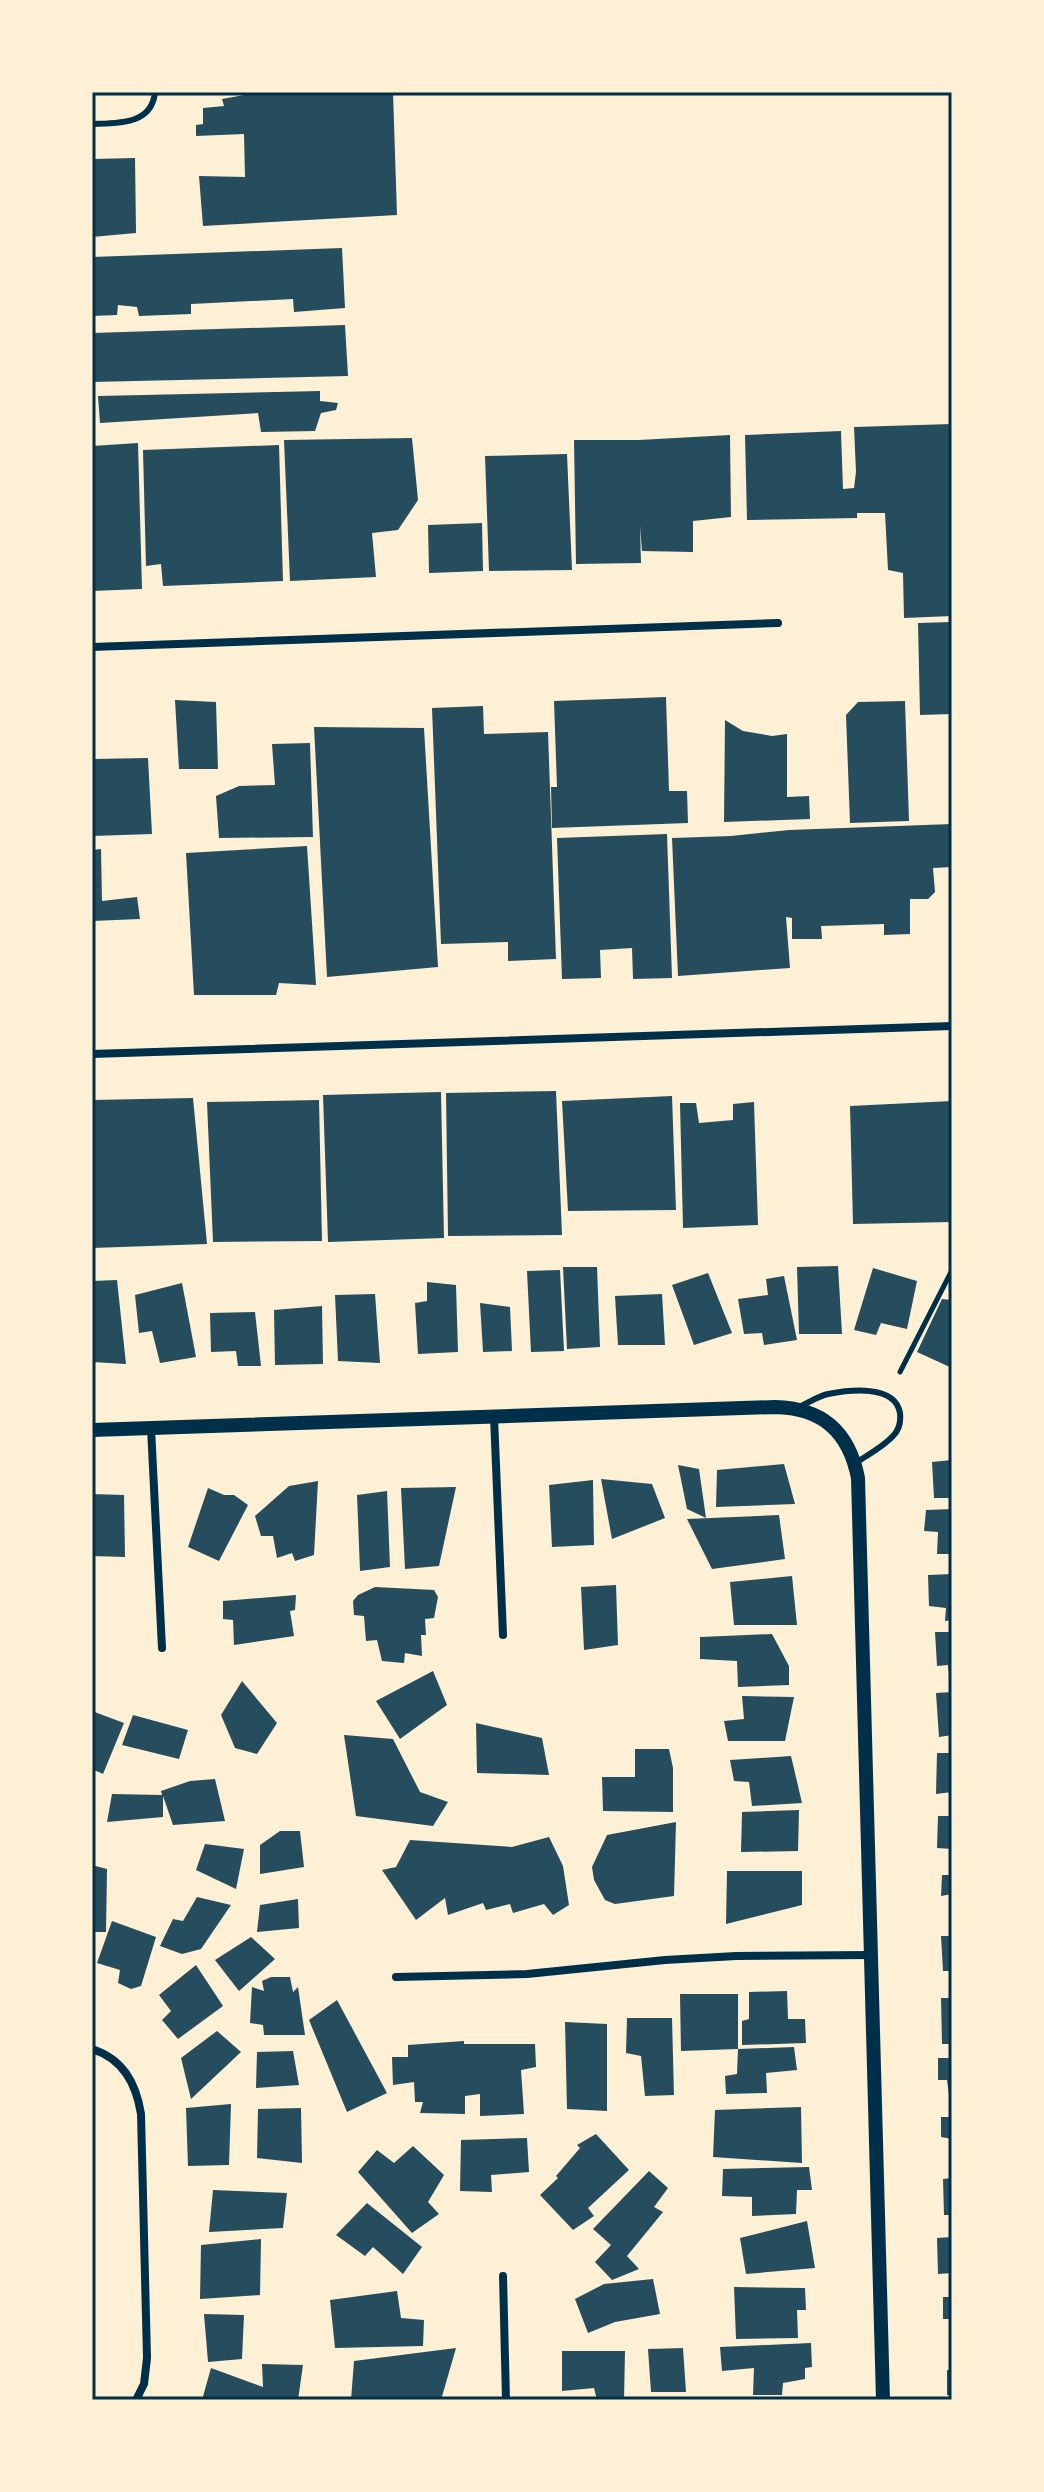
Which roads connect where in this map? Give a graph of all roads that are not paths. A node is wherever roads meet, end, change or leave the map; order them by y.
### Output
1 (155, 92) edge
2 (92, 124) edge
3 (778, 623) dead end
4 (92, 647) edge
5 (952, 1026) edge
6 (92, 1054) edge
7 (796, 1408) junction
8 (494, 1417) junction
9 (151, 1428) junction
10 (92, 1430) edge
11 (855, 1463) junction
12 (503, 1635) dead end
13 (162, 1648) dead end
14 (871, 1955) junction
15 (396, 1977) dead end
16 (92, 2049) edge
17 (503, 2276) dead end
18 (136, 2400) edge
19 (506, 2400) edge
20 (883, 2400) edge

1 - 2 lane
3 - 4 street
5 - 6 street
7 - 8 street
7 - 11 street
7 - 11 lane
8 - 9 street
8 - 12 street
9 - 10 street
9 - 13 street
11 - 14 street
14 - 15 street
14 - 20 street
16 - 18 street
17 - 19 street

